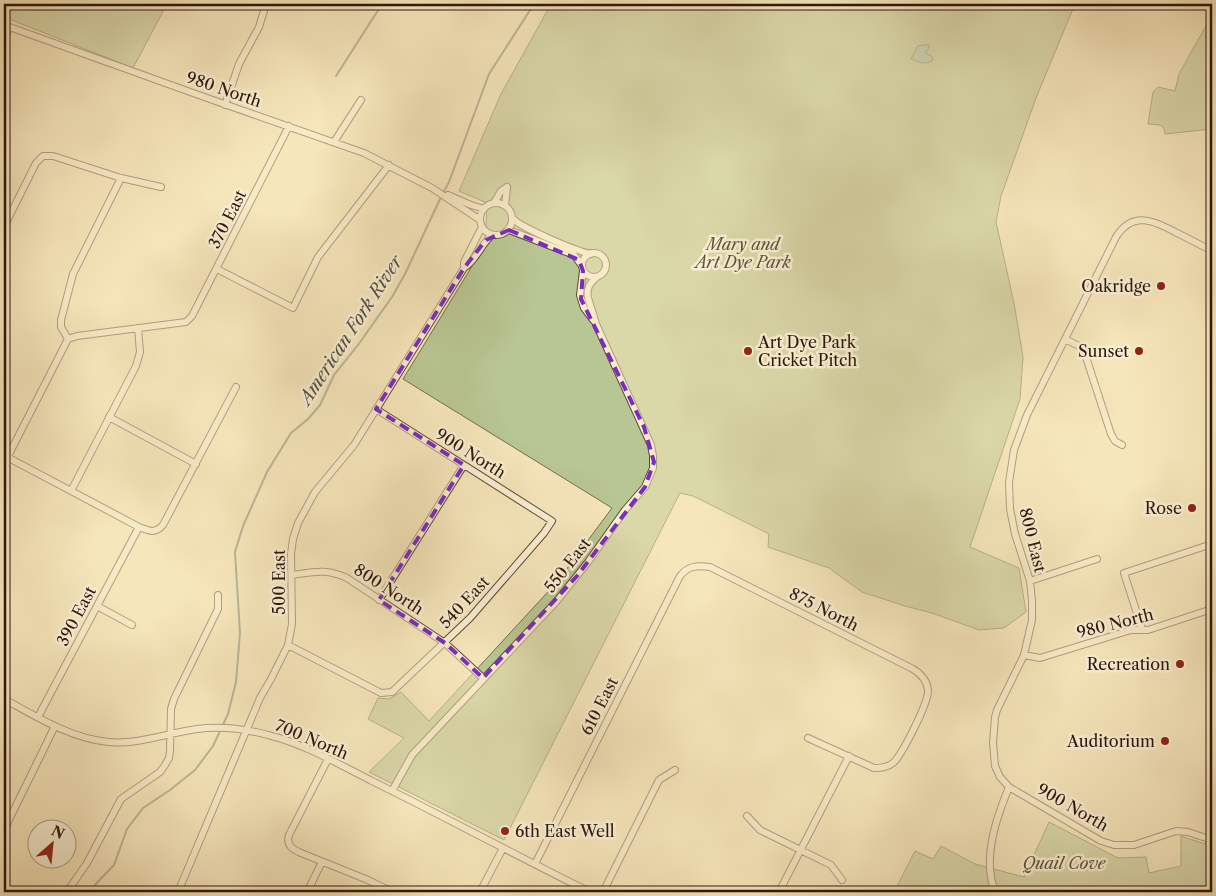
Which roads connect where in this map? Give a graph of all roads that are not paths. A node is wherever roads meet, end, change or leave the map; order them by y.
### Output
1 (266, 4) edge
2 (6, 26) edge
3 (4, 40) edge
4 (361, 100) dead end
5 (225, 104) junction
6 (289, 126) junction
7 (334, 142) junction
8 (389, 165) junction
9 (120, 178) junction
10 (161, 187) dead end
11 (453, 200) junction
12 (494, 203) junction
13 (505, 206) junction
14 (484, 209) junction
15 (4, 210) edge
16 (11, 213) junction
17 (480, 220) junction
18 (512, 220) junction
19 (4, 227) edge
20 (482, 227) junction
21 (508, 230) junction
22 (492, 235) junction
23 (1212, 251) edge
24 (591, 254) junction
25 (464, 268) junction
26 (583, 268) junction
27 (218, 269) junction
28 (597, 277) junction
29 (596, 324) junction
30 (138, 328) junction
31 (68, 339) junction
32 (1065, 339) junction
33 (236, 387) dead end
34 (376, 409) junction
35 (109, 416) junction
36 (1122, 445) dead end
37 (6, 460) edge
38 (196, 464) junction
39 (464, 465) junction
40 (70, 490) junction
41 (552, 521) joint
42 (139, 527) junction
43 (1212, 544) edge
44 (1097, 559) dead end
45 (694, 566) joint
46 (292, 575) junction
47 (1030, 581) junction
48 (218, 595) dead end
49 (379, 600) junction
50 (97, 606) junction
51 (1212, 609) edge
52 (132, 625) dead end
53 (1142, 629) junction
54 (445, 643) junction
55 (288, 645) junction
56 (1024, 655) junction
57 (483, 678) junction
58 (4, 699) edge
59 (38, 717) junction
60 (55, 726) junction
61 (246, 730) junction
62 (171, 734) junction
63 (808, 738) dead end
64 (848, 756) junction
65 (328, 759) junction
66 (675, 770) dead end
67 (1009, 787) junction
68 (392, 791) junction
69 (747, 816) dead end
70 (4, 830) edge
71 (1212, 840) edge
72 (503, 848) junction
73 (801, 850) junction
74 (322, 862) junction
75 (535, 864) junction
76 (842, 880) dead end
77 (578, 890) edge
78 (67, 892) edge
79 (178, 892) edge
80 (307, 892) edge
81 (393, 892) edge
82 (480, 892) edge
83 (590, 892) edge
84 (603, 892) edge
85 (779, 892) edge
86 (995, 892) edge

1 - 5 street
2 - 3 street
2 - 5 street, 980 North
4 - 7 street
5 - 6 street, 980 North
6 - 7 street, 980 North
6 - 27 street, 370 East
7 - 8 street, 980 North
8 - 11 street, 980 North
8 - 27 street
9 - 10 street
9 - 16 street
9 - 31 street
11 - 14 street, 980 North
11 - 17 street, 980 North
12 - 13 street
12 - 13 street
12 - 14 street
13 - 18 street
14 - 17 street
15 - 16 street
16 - 19 street
17 - 20 street
18 - 21 street
18 - 24 street
20 - 22 street
20 - 25 street, 500 East
21 - 22 street
21 - 26 street
22 - 25 street, 500 East
23 - 32 street, 800 East
24 - 26 street
24 - 28 street
25 - 34 street, 500 East
26 - 28 street
26 - 29 street, 550 East
27 - 30 street, 370 East
28 - 29 street, 550 East
29 - 57 street, 550 East
30 - 31 street
30 - 35 street
31 - 37 street
32 - 36 street
32 - 47 street, 800 East
33 - 38 street
34 - 39 street, 900 North
34 - 46 street, 500 East
35 - 38 street
35 - 40 street
37 - 40 street
38 - 42 street
39 - 41 street, 900 North
39 - 49 street
40 - 42 street
41 - 54 street, 540 East
42 - 50 street, 390 East
43 - 53 street
44 - 47 street
45 - 64 street, 875 North
45 - 75 street, 610 East
46 - 49 street, 800 North
46 - 55 street, 500 East
47 - 56 street, 800 East
48 - 62 street
49 - 54 street, 800 North
50 - 52 street
50 - 59 street, 390 East
51 - 53 street, 980 North
53 - 56 street, 980 North
54 - 55 street, 540 East
54 - 57 street, 800 North
55 - 61 street, 500 East
56 - 67 street, 800 East
57 - 68 street, 550 East
58 - 59 street, 700 North
59 - 60 street, 700 North
60 - 62 street, 700 North
60 - 70 street
61 - 62 street, 700 North
61 - 65 street, 700 North
61 - 79 street, 500 East
62 - 78 street
63 - 64 street
64 - 73 street
65 - 68 street, 700 North
65 - 74 street
66 - 84 street
67 - 71 street, 900 North
67 - 86 street
68 - 72 street, 700 North
69 - 73 street
72 - 75 street, 700 North
72 - 82 street
73 - 76 street
73 - 85 street
74 - 80 street
74 - 81 street
75 - 77 street, 700 North
77 - 83 street, 700 North

